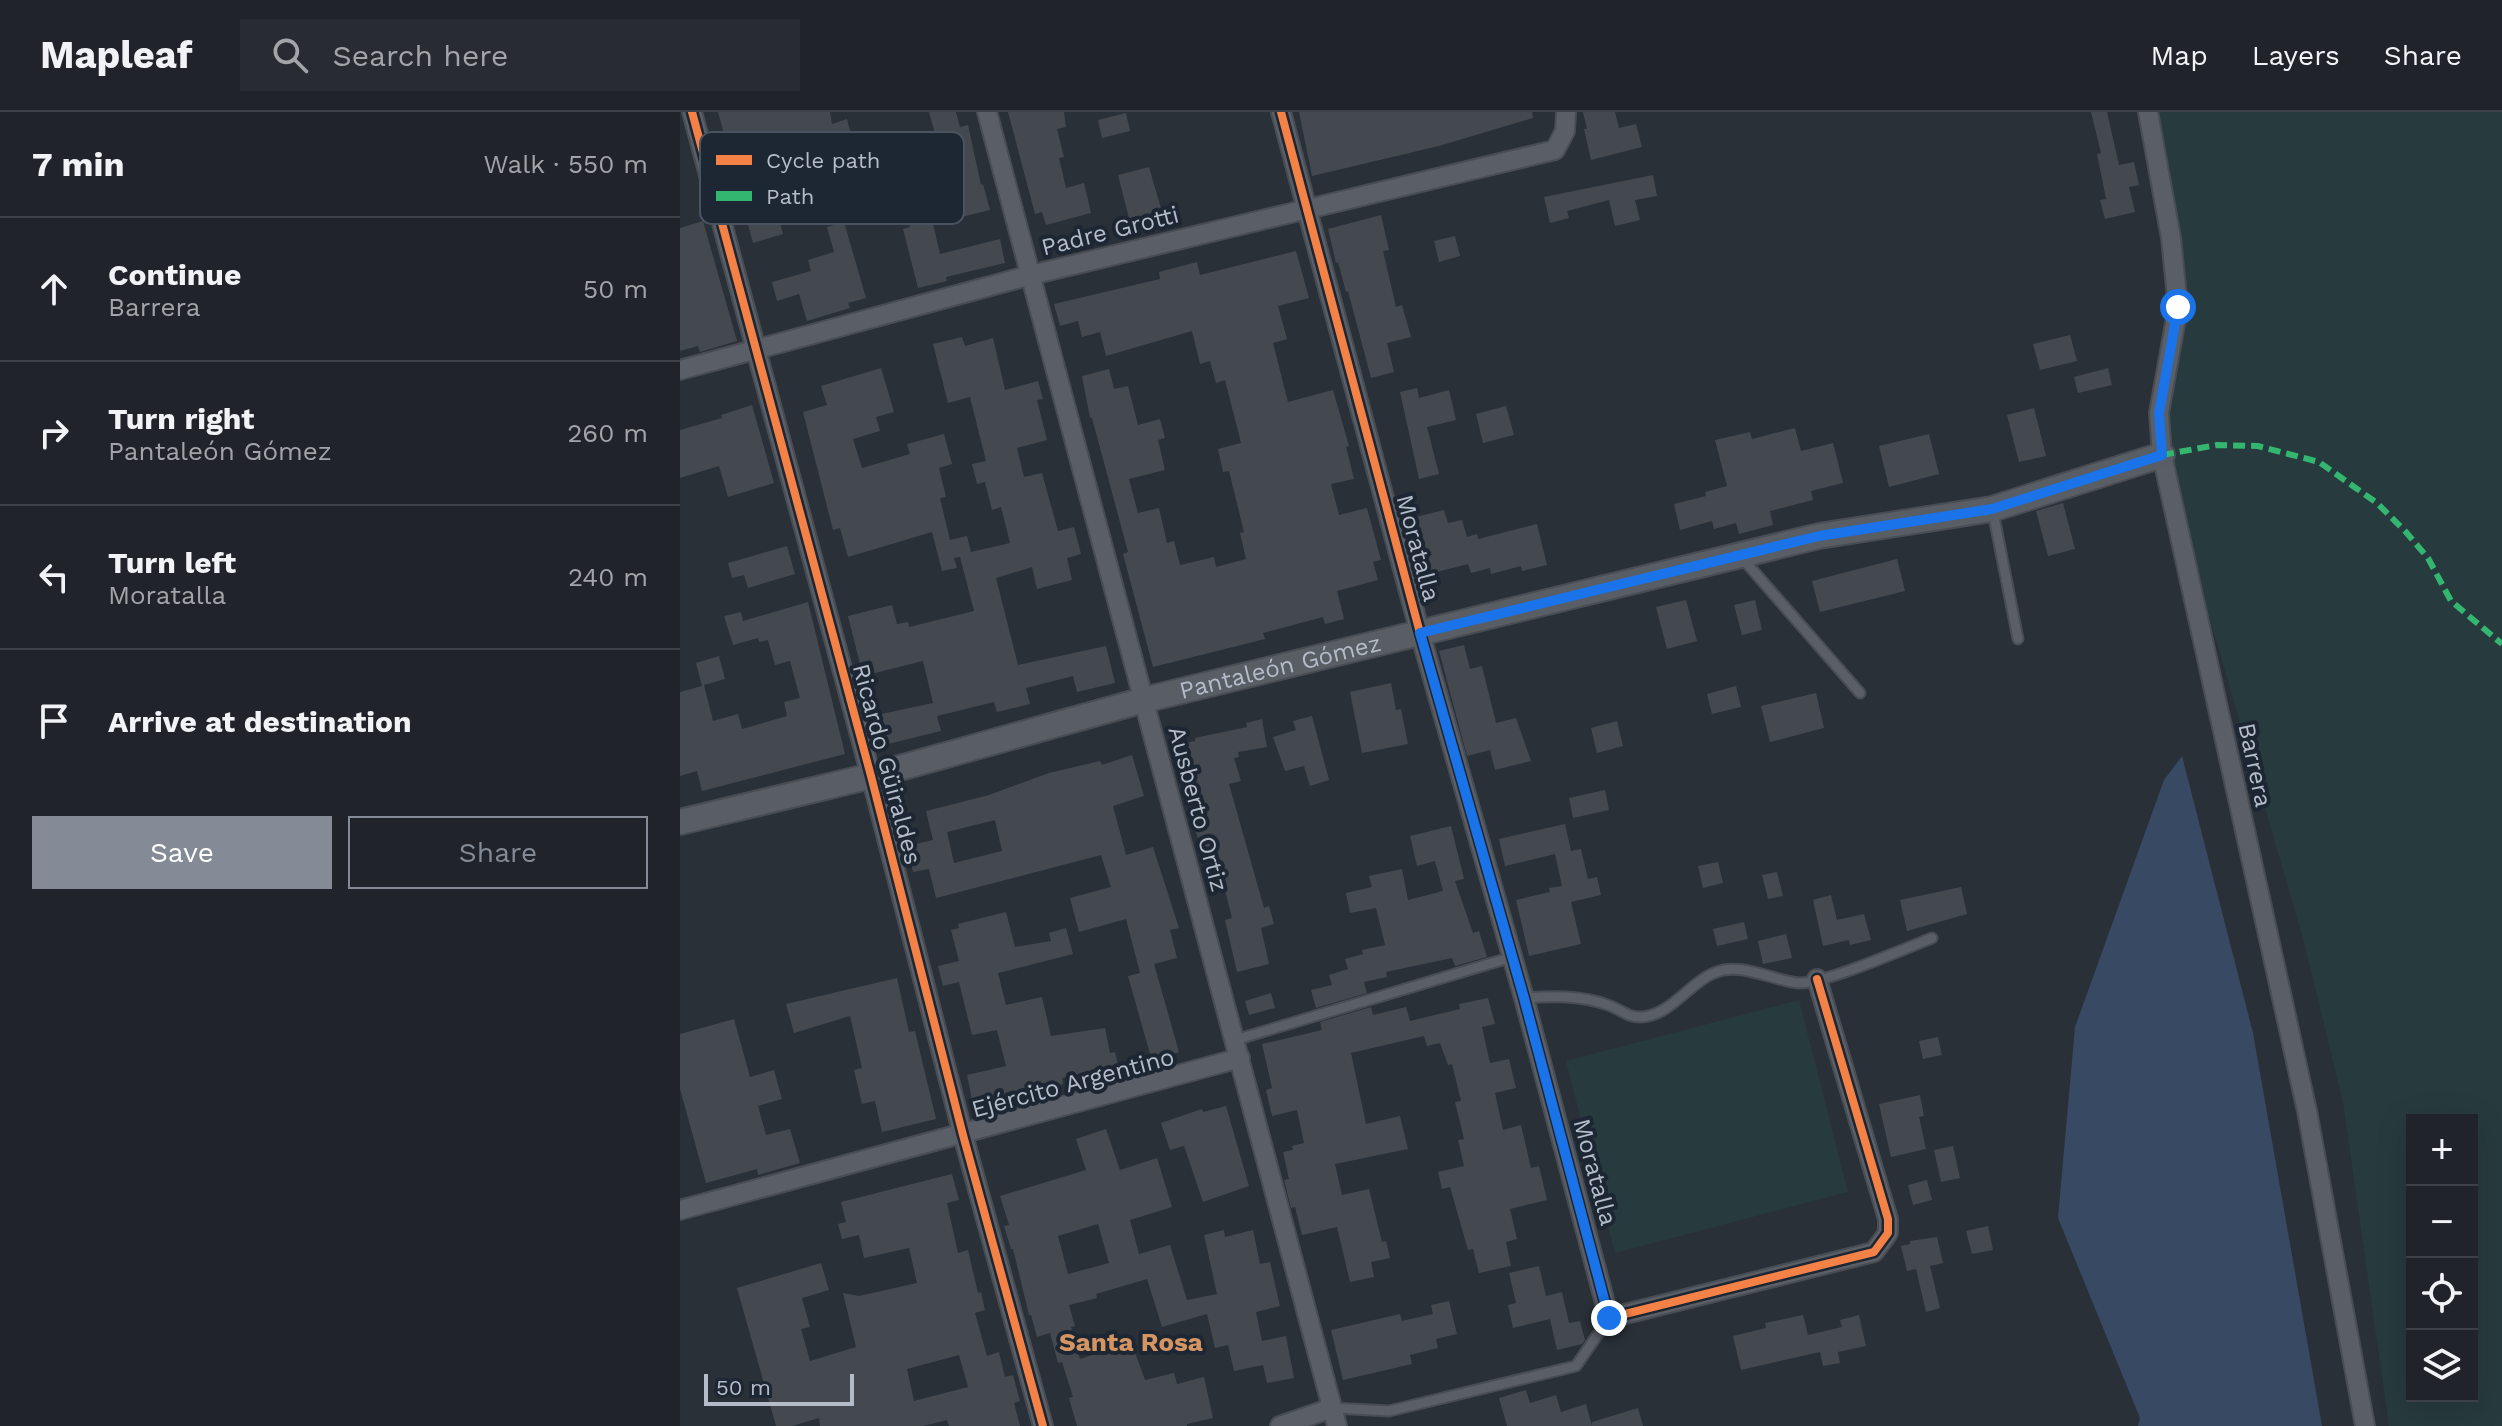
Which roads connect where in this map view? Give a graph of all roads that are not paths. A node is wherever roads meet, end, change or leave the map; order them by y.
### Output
1 (692, 112) edge
2 (987, 112) edge
3 (1281, 112) edge
4 (1566, 112) edge
5 (2148, 112) edge
6 (700, 142) edge
7 (1308, 207) junction
8 (722, 224) edge
9 (1031, 275) junction
10 (755, 350) junction
11 (680, 370) edge
12 (2162, 455) junction
13 (1992, 509) junction
14 (1740, 556) junction
15 (1420, 633) junction
16 (2018, 639) dead end
17 (1860, 693) dead end
18 (1144, 700) junction
19 (871, 776) junction
20 (680, 822) edge
21 (1932, 938) dead end
22 (1512, 957) junction
23 (1817, 979) junction
24 (1524, 998) junction
25 (1238, 1049) junction
26 (963, 1135) junction
27 (682, 1209) edge
28 (1609, 1318) junction
29 (1334, 1417) edge
30 (1043, 1426) edge
31 (1280, 1426) edge
32 (2365, 1426) edge

1 - 6 street, Ricardo Güiraldes
2 - 9 street, Ausberto Ortiz
3 - 7 street, Moratalla
4 - 7 street, Padre Grotti
5 - 12 street, Barrera
7 - 9 street, Padre Grotti
7 - 15 street, Moratalla
8 - 10 street, Ricardo Güiraldes
9 - 10 street, Padre Grotti
9 - 18 street, Ausberto Ortiz
10 - 11 street, Padre Grotti
10 - 19 street, Ricardo Güiraldes
12 - 13 main road, Pantaleón Gómez
12 - 32 street, Barrera
13 - 14 main road, Pantaleón Gómez
13 - 16 lane
14 - 15 main road, Pantaleón Gómez
14 - 17 lane
15 - 18 main road, Pantaleón Gómez
15 - 22 street, Moratalla
18 - 19 main road, Pantaleón Gómez
18 - 25 street, Ausberto Ortiz
19 - 20 main road, Pantaleón Gómez
19 - 26 street, Ricardo Güiraldes
21 - 23 lane
22 - 24 street, Moratalla
22 - 25 lane
23 - 24 lane
23 - 28 street
24 - 28 street, Moratalla
25 - 26 street, Ejército Argentino
25 - 29 street, Ausberto Ortiz
26 - 27 street, Ejército Argentino
26 - 30 street, Ricardo Güiraldes
28 - 29 lane
29 - 31 street

